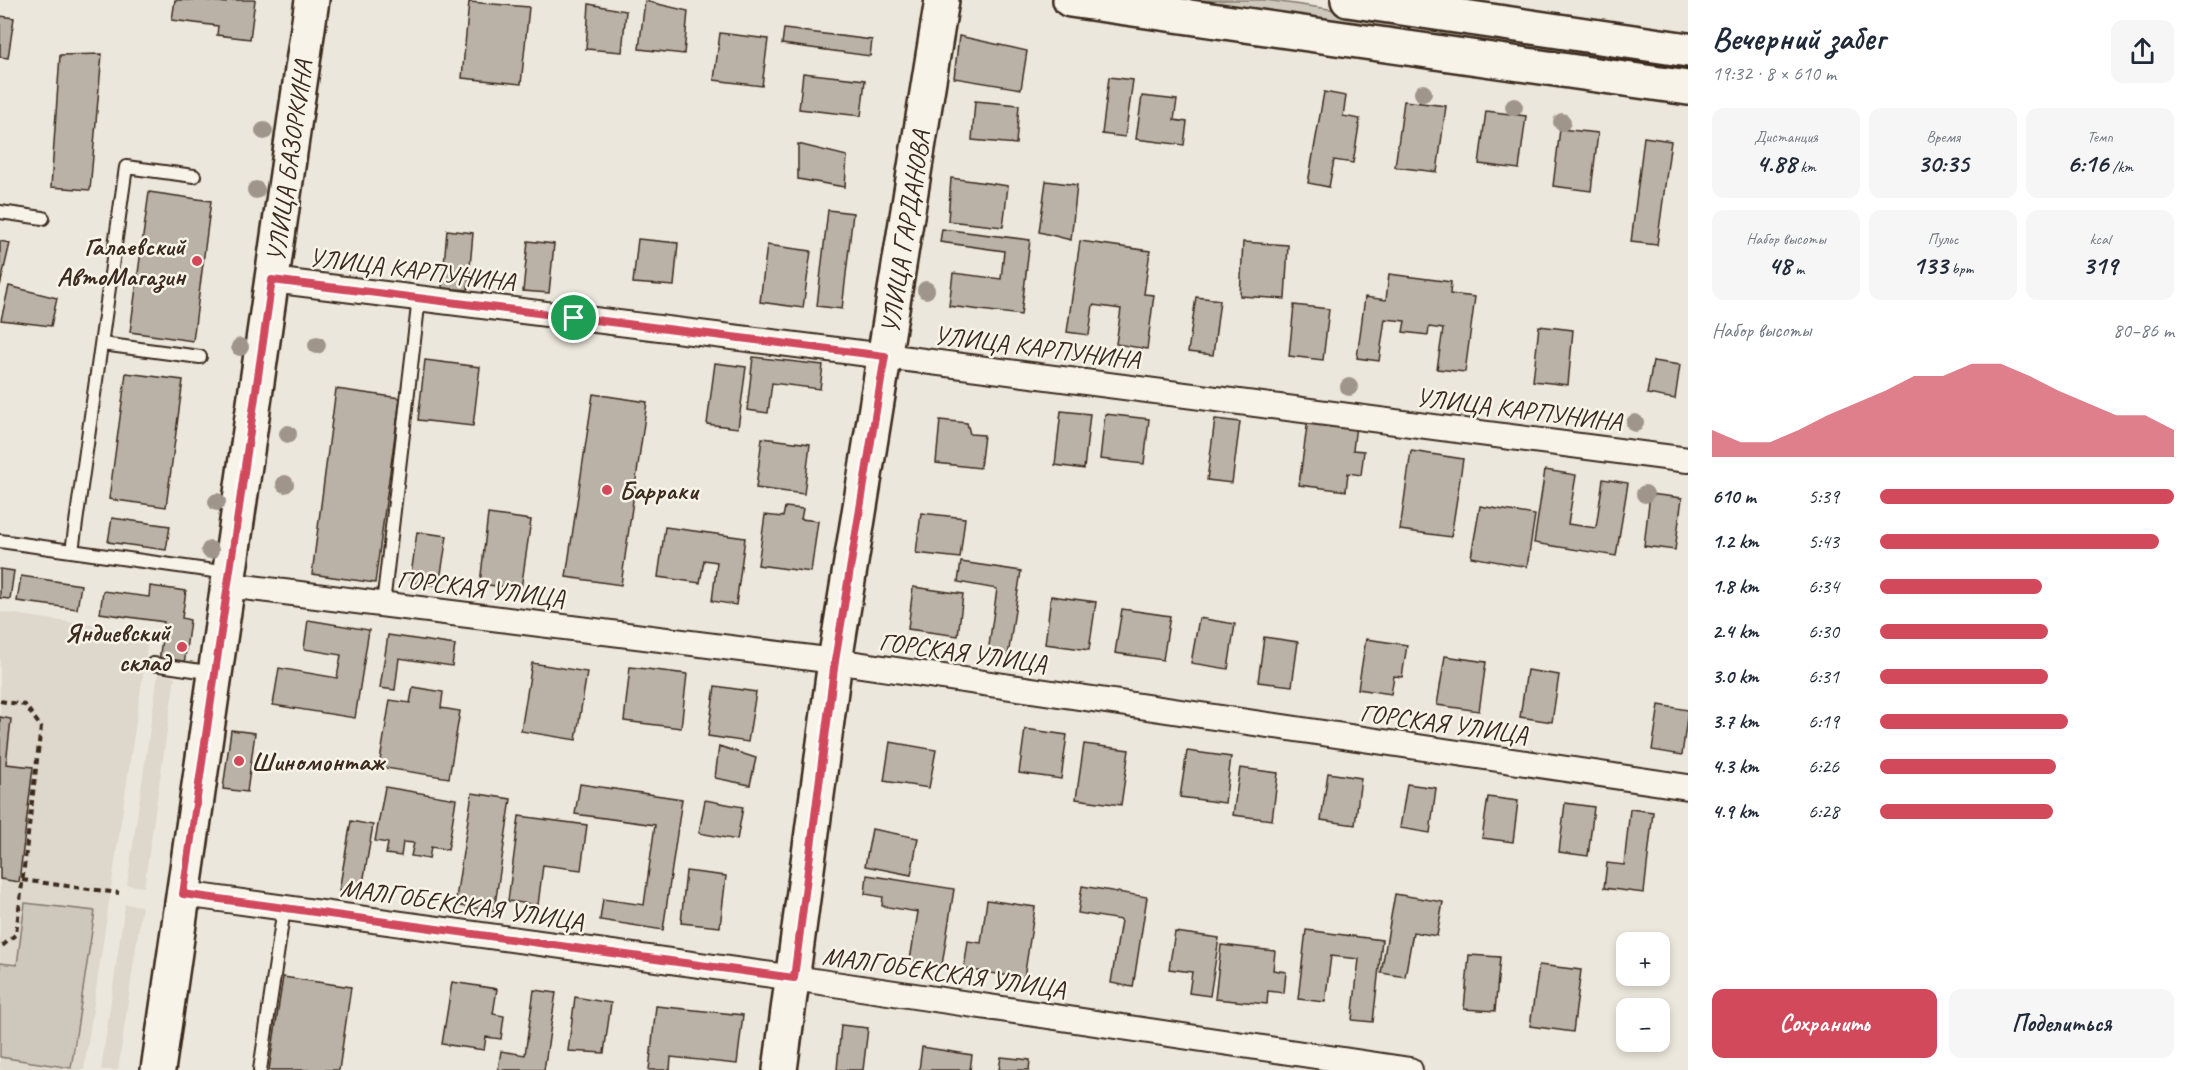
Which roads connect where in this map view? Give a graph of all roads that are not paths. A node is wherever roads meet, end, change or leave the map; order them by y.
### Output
1 (312, 0) edge
2 (942, 0) edge
3 (1070, 0) edge
4 (1348, 0) edge
5 (1688, 50) edge
6 (1688, 88) edge
7 (194, 177) dead end
8 (0, 212) edge
9 (43, 218) dead end
10 (272, 280) junction
11 (419, 298) junction
12 (102, 344) junction
13 (885, 356) junction
14 (200, 357) dead end
15 (1688, 460) edge
16 (0, 541) edge
17 (72, 551) junction
18 (229, 579) junction
19 (382, 604) junction
20 (835, 661) junction
21 (153, 664) dead end
22 (216, 673) junction
23 (1688, 787) edge
24 (183, 894) junction
25 (284, 908) junction
26 (794, 978) junction
27 (158, 1070) edge
28 (260, 1070) edge
29 (780, 1070) edge
30 (1410, 1070) edge

1 - 10 street, УЛИЦА БАЗОРКИНА
2 - 13 street, УЛИЦА ГАРДАНОВА
3 - 6 street
4 - 5 street
7 - 12 lane
8 - 9 lane
10 - 11 street, УЛИЦА КАРПУНИНА
10 - 18 street, УЛИЦА БАЗОРКИНА
11 - 13 street, УЛИЦА КАРПУНИНА
11 - 19 lane
12 - 14 lane
12 - 17 lane
13 - 15 street, УЛИЦА КАРПУНИНА
13 - 20 street, УЛИЦА ГАРДАНОВА
16 - 17 lane
17 - 18 lane
18 - 19 street, ГОРСКАЯ УЛИЦА
18 - 22 street, УЛИЦА БАЗОРКИНА
19 - 20 street, ГОРСКАЯ УЛИЦА
20 - 23 street, ГОРСКАЯ УЛИЦА
20 - 26 street, УЛИЦА ГАРДАНОВА
21 - 22 lane
22 - 24 street, УЛИЦА БАЗОРКИНА
24 - 25 street, МАЛГОБЕКСКАЯ УЛИЦА
24 - 27 street, УЛИЦА БАЗОРКИНА
25 - 26 street, МАЛГОБЕКСКАЯ УЛИЦА
25 - 28 lane
26 - 29 street, УЛИЦА ГАРДАНОВА
26 - 30 street, МАЛГОБЕКСКАЯ УЛИЦА

